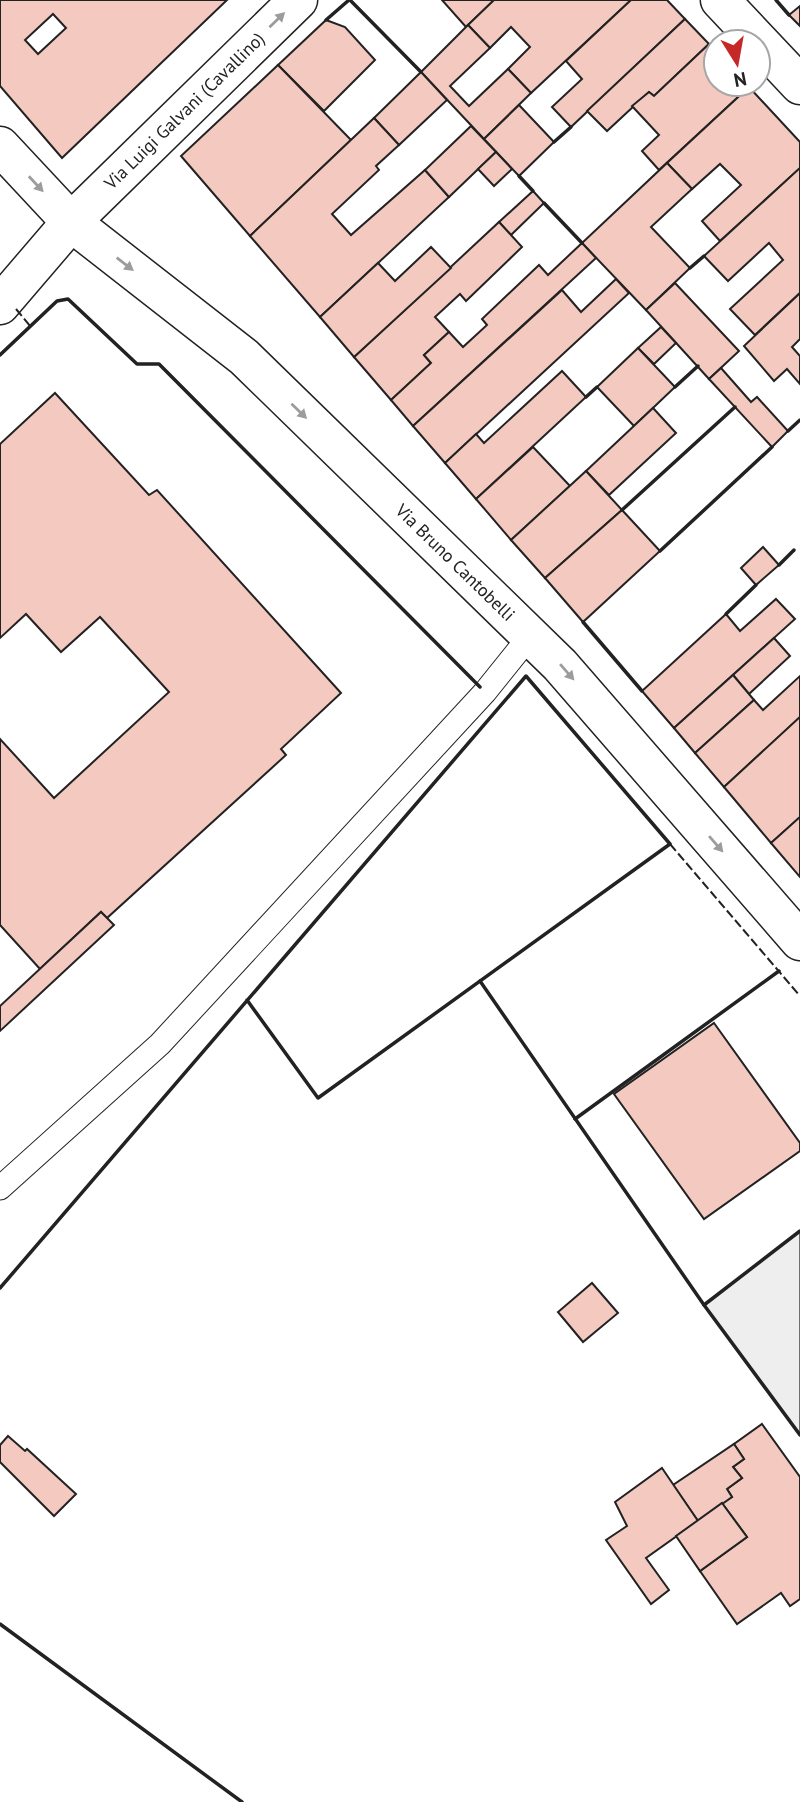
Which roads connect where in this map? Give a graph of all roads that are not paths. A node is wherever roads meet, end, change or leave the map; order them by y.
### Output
1 (298, 0) edge
2 (720, 0) edge
3 (800, 85) edge
4 (0, 146) edge
5 (71, 222) junction
6 (0, 305) edge
7 (530, 636) junction
8 (800, 941) edge
9 (0, 1188) edge

5 -> 1 street, Via Luigi Galvani (Cavallino)
2 - 3 street
4 -> 5 street, Via Bruno Cantobelli
5 - 6 street, Via Luigi Galvani (Cavallino)
5 -> 7 street, Via Bruno Cantobelli
7 -> 8 street, Via Bruno Cantobelli
7 - 9 lane

